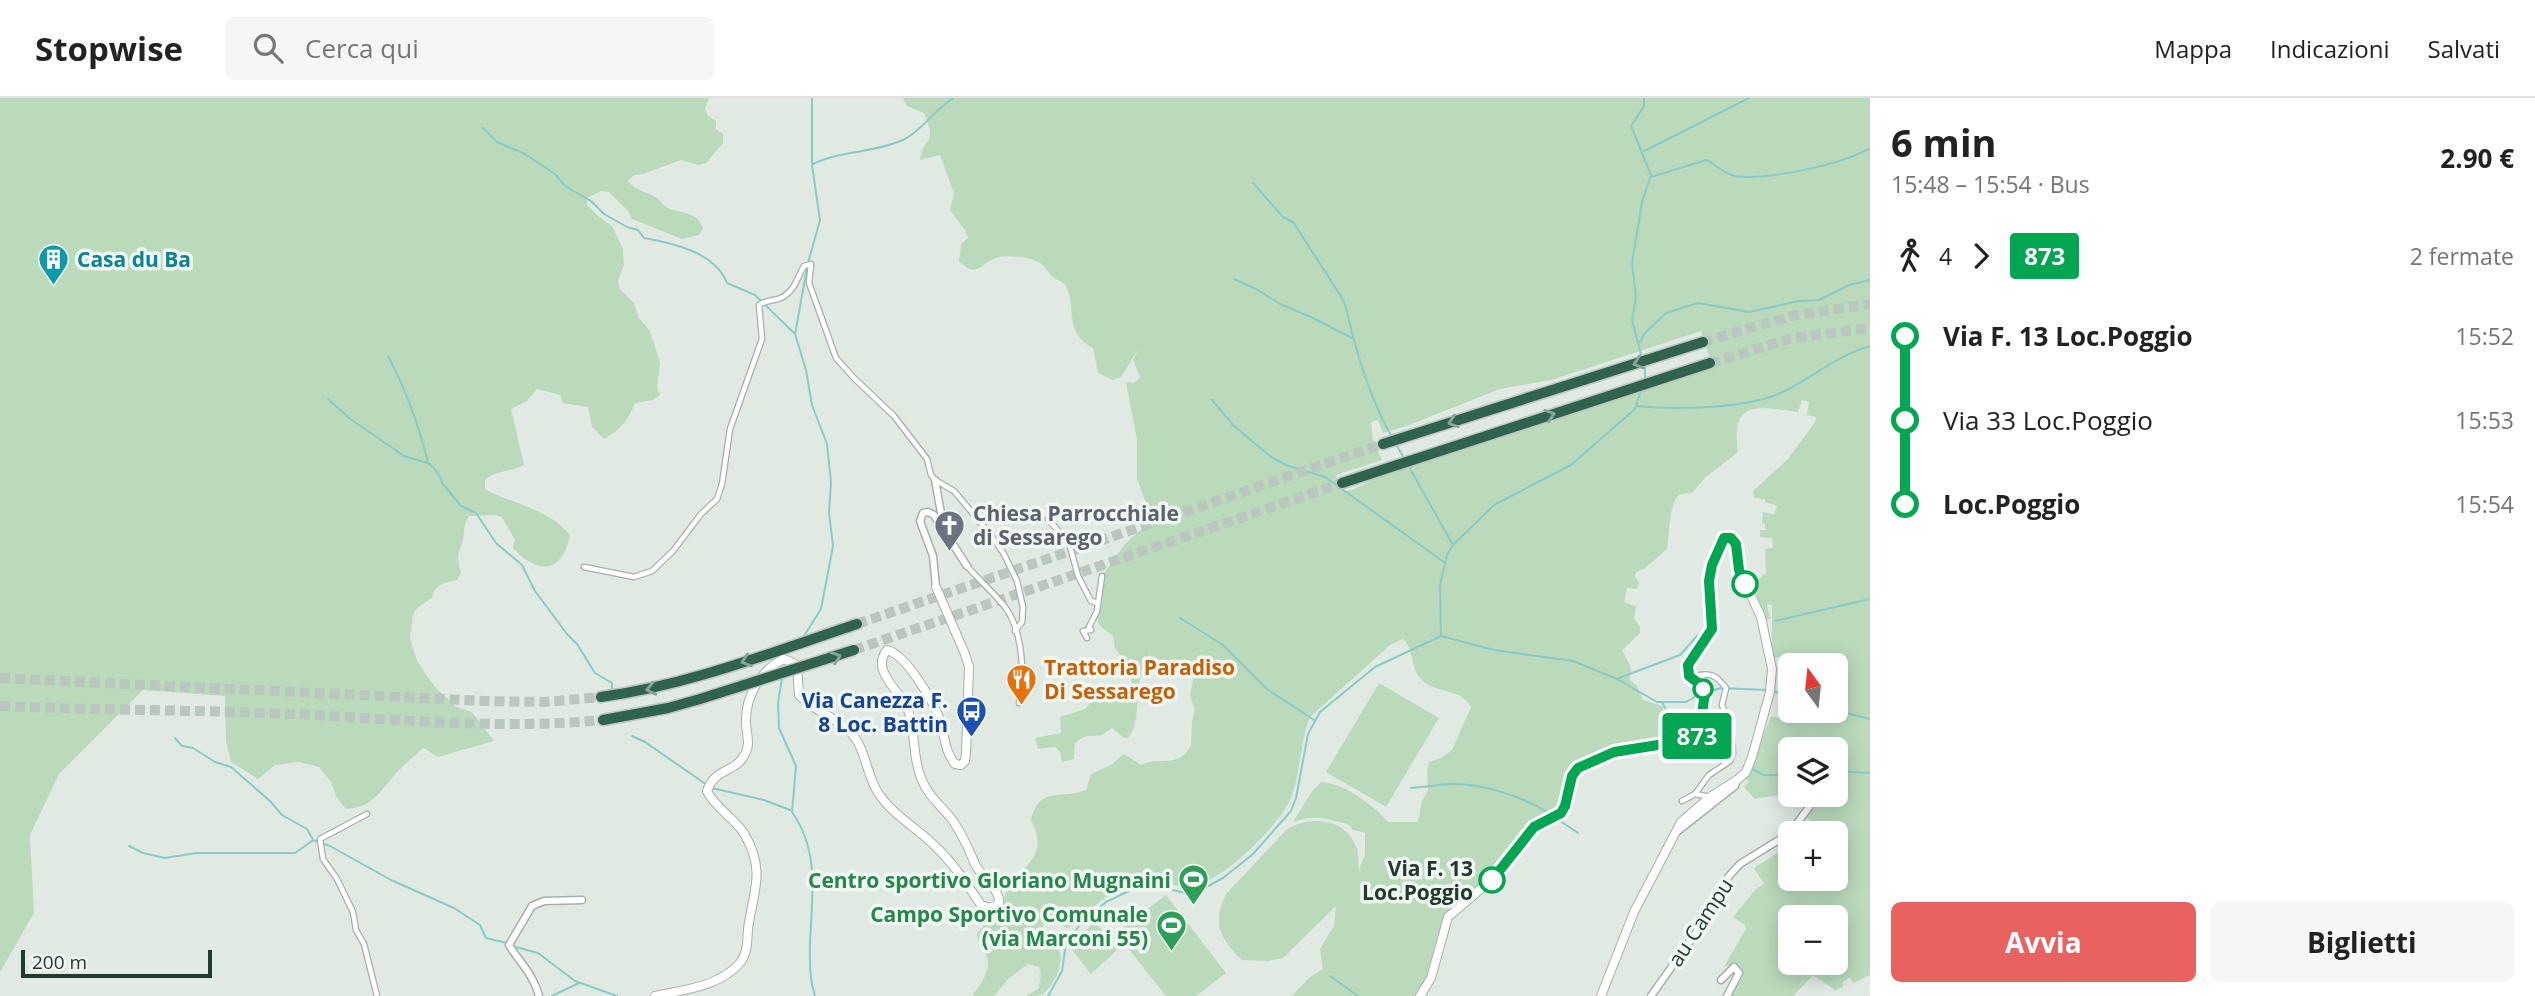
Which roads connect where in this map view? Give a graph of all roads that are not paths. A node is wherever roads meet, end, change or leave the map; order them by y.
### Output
1 (1703, 342) tunnel mouth
2 (1710, 363) tunnel mouth
3 (1383, 444) tunnel mouth
4 (935, 480) junction
5 (1342, 483) tunnel mouth
6 (1048, 520) dead end
7 (947, 536) junction
8 (967, 566) joint
9 (584, 567) dead end
10 (1739, 570) junction
11 (1729, 572) dead end
12 (1102, 576) dead end
13 (936, 587) joint
14 (1098, 603) junction
15 (858, 624) tunnel mouth
16 (1015, 631) junction
17 (1087, 638) dead end
18 (854, 650) tunnel mouth
19 (1703, 689) junction
20 (601, 697) tunnel mouth
21 (1019, 703) dead end
22 (603, 720) tunnel mouth
23 (1737, 780) junction
24 (1695, 794) junction
25 (1710, 797) junction
26 (1682, 801) dead end
27 (1809, 807) dead end
28 (367, 814) dead end
29 (1799, 821) edge
30 (1676, 831) junction
31 (1778, 840) edge
32 (582, 900) dead end
33 (1721, 980) dead end
34 (1602, 992) edge
35 (377, 996) edge
36 (539, 996) edge
37 (655, 996) edge
38 (1420, 996) edge
39 (1651, 996) edge
40 (1727, 996) edge

1 -> 3 highway
5 -> 2 highway
4 - 7 street
4 - 9 street
4 - 16 street
6 - 14 street
7 - 8 street
7 - 13 street
8 - 16 street
10 - 11 street
10 - 19 street
10 - 23 street
12 - 14 street
13 - 37 street
14 - 17 street
15 -> 20 highway
16 - 21 street
22 -> 18 highway, bridge
19 - 24 street
19 - 38 street
23 - 25 street
23 - 30 street
24 - 25 street
24 - 26 street
25 - 30 street
27 - 29 street, au Campu
28 - 35 street
30 - 34 street
31 - 39 street, au Campu
32 - 36 street
33 - 40 street

